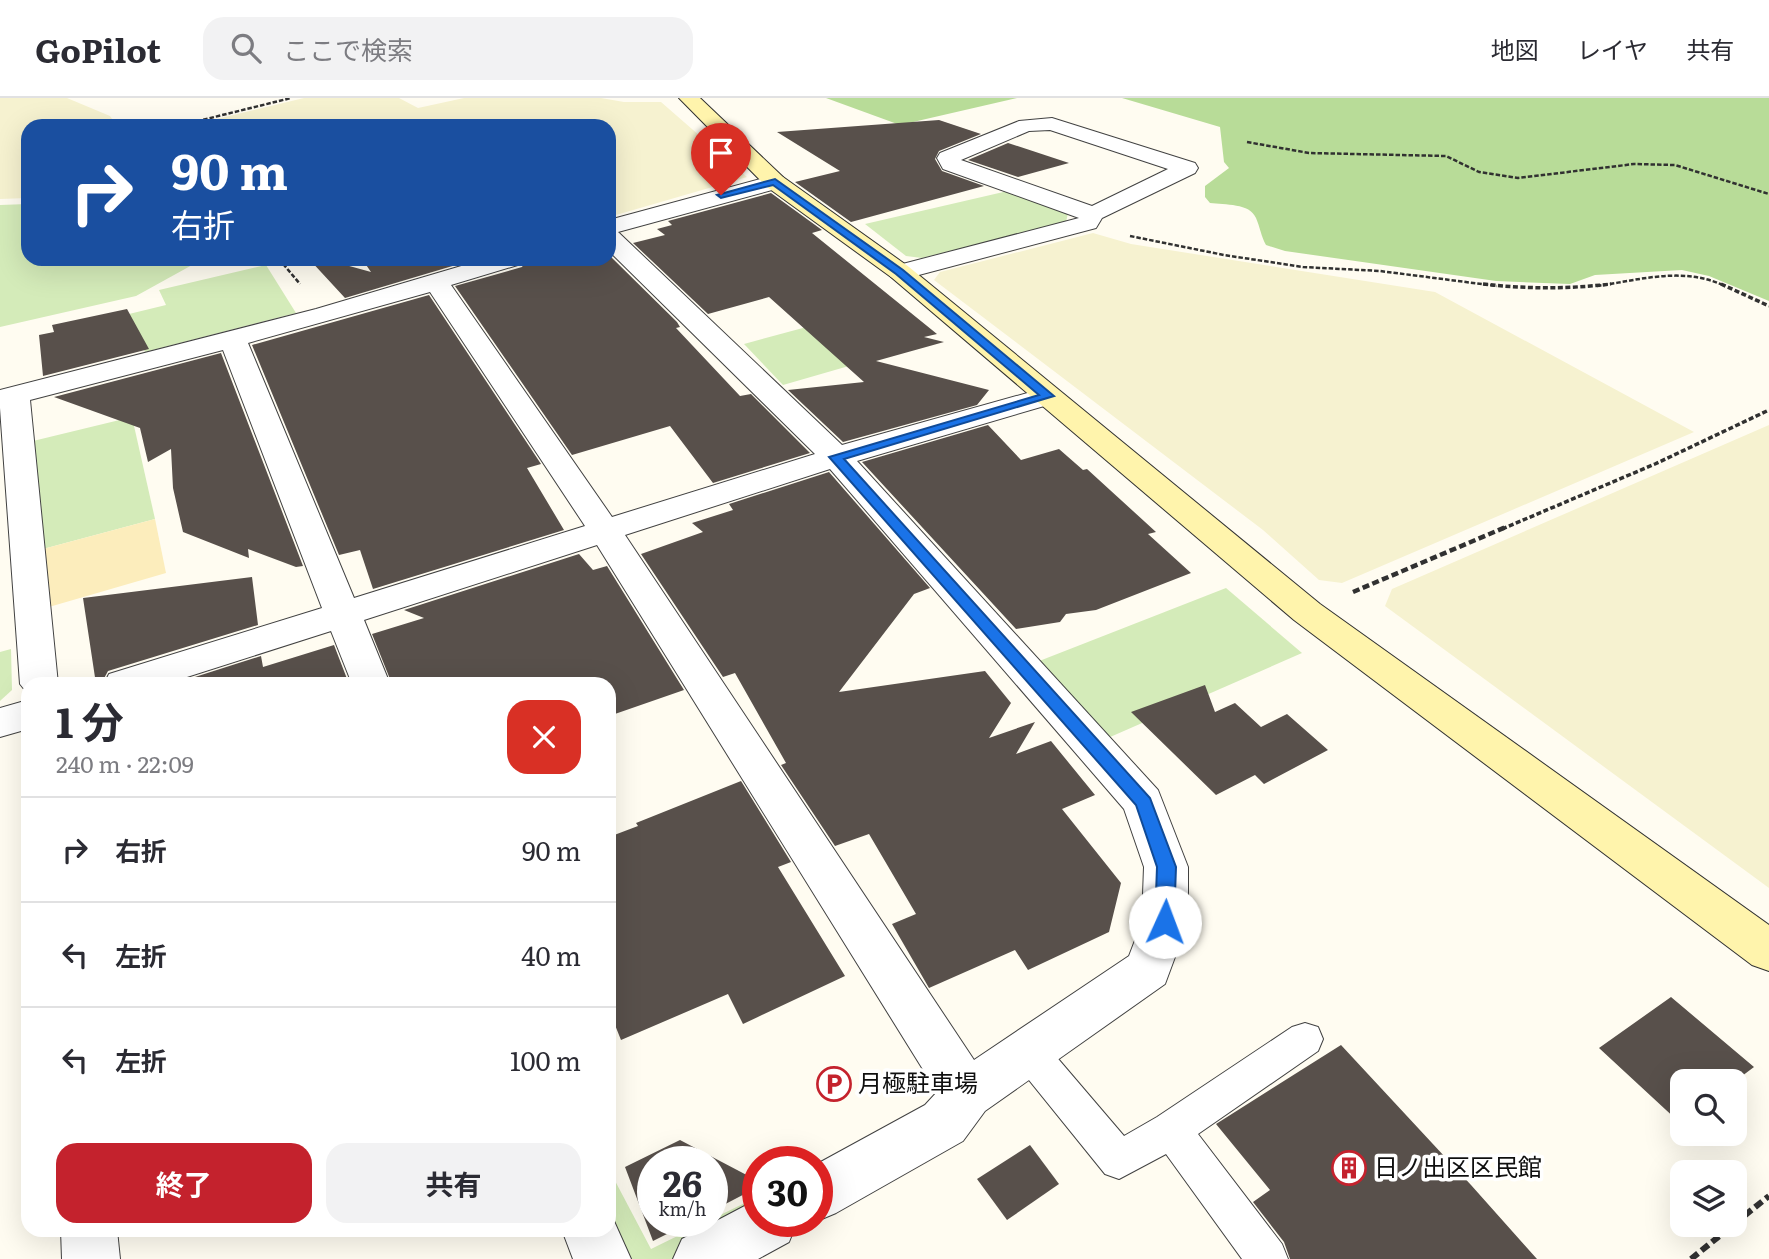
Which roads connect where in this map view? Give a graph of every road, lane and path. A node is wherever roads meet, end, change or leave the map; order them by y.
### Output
1 (291, 98) edge
2 (688, 98) edge
3 (206, 119) edge
4 (1247, 142) dead end
5 (775, 182) junction
6 (1769, 194) edge
7 (1091, 218) junction
8 (616, 225) edge
9 (616, 244) edge
10 (490, 266) edge
11 (900, 272) junction
12 (437, 283) junction
13 (1769, 306) edge
14 (232, 338) junction
15 (1048, 396) junction
16 (8, 398) edge
17 (1769, 410) edge
18 (836, 457) junction
19 (606, 533) junction
20 (1307, 612) junction
21 (344, 615) junction
22 (38, 677) edge
23 (145, 677) edge
24 (368, 677) edge
25 (21, 716) edge
26 (0, 723) edge
27 (1769, 951) edge
28 (1305, 1039) dead end
29 (1029, 1052) junction
30 (967, 1094) junction
31 (1171, 1130) junction
32 (833, 1185) edge
33 (1769, 1196) edge
34 (1747, 1213) edge
35 (89, 1237) edge
36 (593, 1237) edge
37 (742, 1237) edge
38 (1717, 1237) edge
39 (91, 1259) edge
40 (602, 1259) edge
41 (702, 1259) edge
42 (1267, 1259) edge
43 (1691, 1259) edge

1 - 3 path
2 - 5 street
4 - 6 path
5 - 8 street
5 - 11 street
7 - 7 street
7 - 11 street
7 - 13 path
9 - 18 street
10 - 12 street
11 - 15 street
12 - 14 street
12 - 19 street
14 - 16 street
14 - 21 street
15 - 18 street
15 - 20 street
16 - 22 street
17 - 20 path
18 - 19 street
18 - 29 street
19 - 21 street
19 - 30 street
20 - 27 street
21 - 23 street
21 - 24 street
25 - 26 street
28 - 31 lane
29 - 30 street
29 - 31 lane
30 - 32 street
31 - 42 lane
33 - 34 path
35 - 39 street
36 - 40 street
37 - 41 street
38 - 43 path

